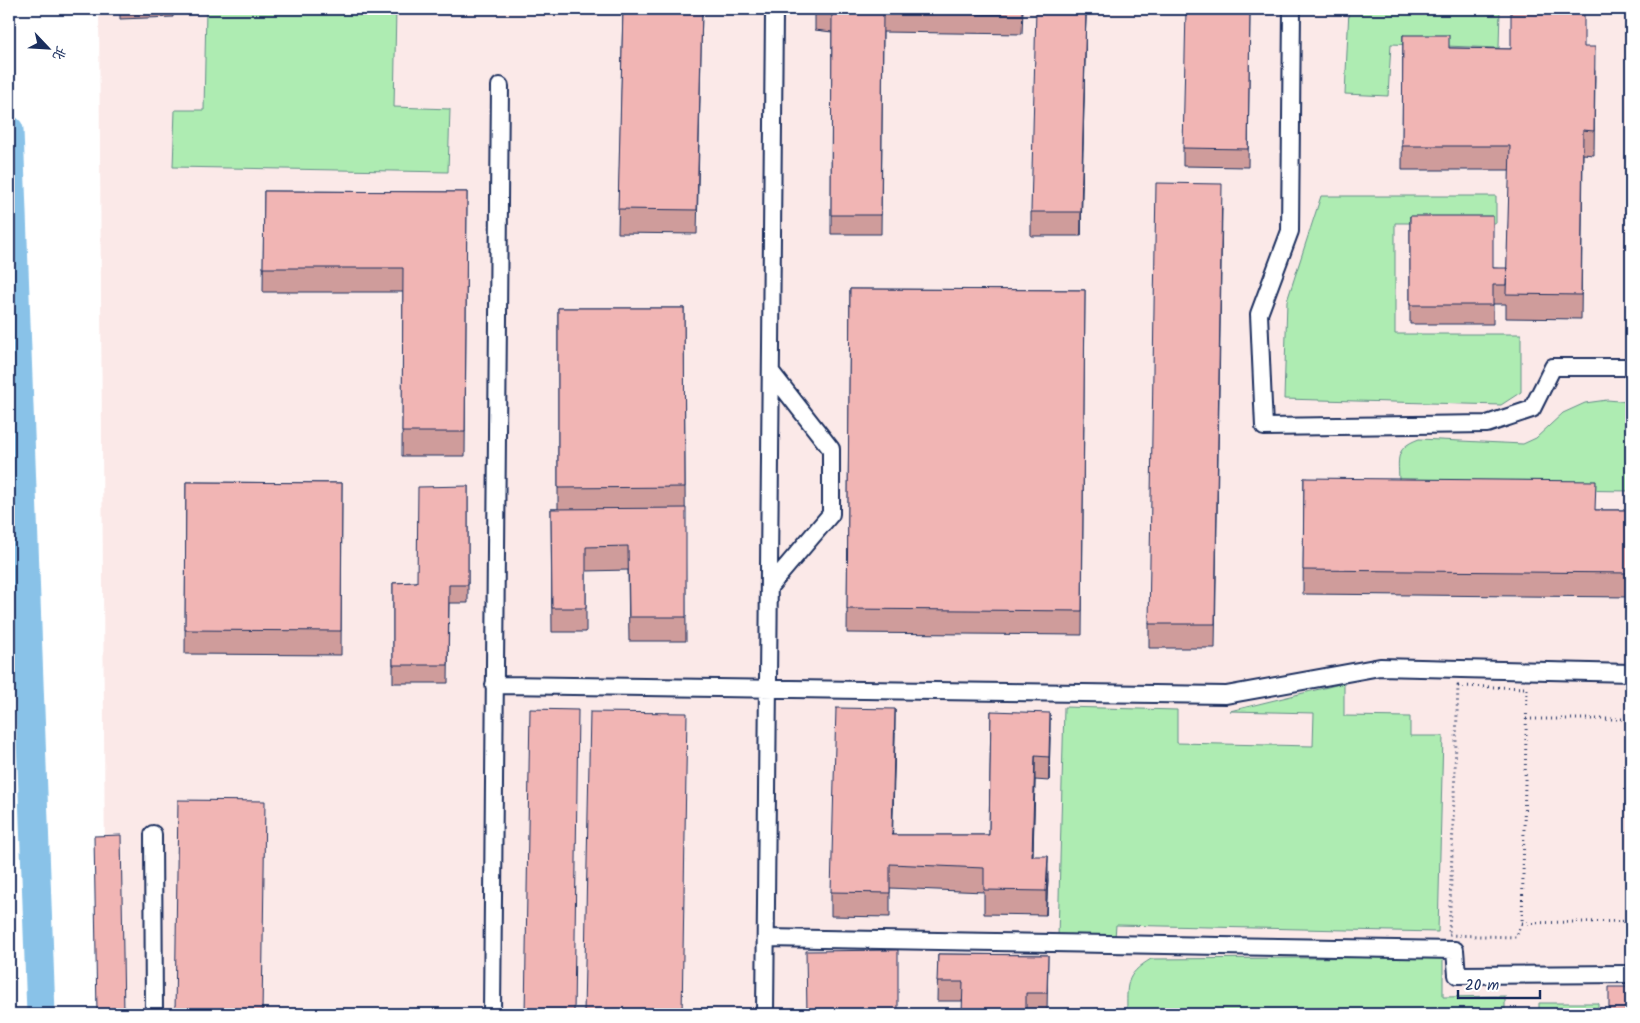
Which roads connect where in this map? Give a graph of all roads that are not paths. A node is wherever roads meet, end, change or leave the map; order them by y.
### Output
1 (1292, 9) edge
2 (774, 13) dead end
3 (500, 86) dead end
4 (1631, 367) edge
5 (771, 372) junction
6 (769, 587) junction
7 (1631, 673) edge
8 (494, 685) junction
9 (768, 687) junction
10 (153, 834) dead end
11 (766, 938) junction
12 (1631, 974) edge
13 (154, 1014) edge
14 (492, 1014) edge
15 (765, 1014) edge

1 - 4 lane
2 - 5 lane
3 - 8 lane
5 - 6 lane
5 - 6 lane
6 - 9 lane
7 - 9 lane
8 - 9 lane
8 - 14 lane
9 - 11 lane
10 - 13 lane
11 - 12 lane
11 - 15 lane

